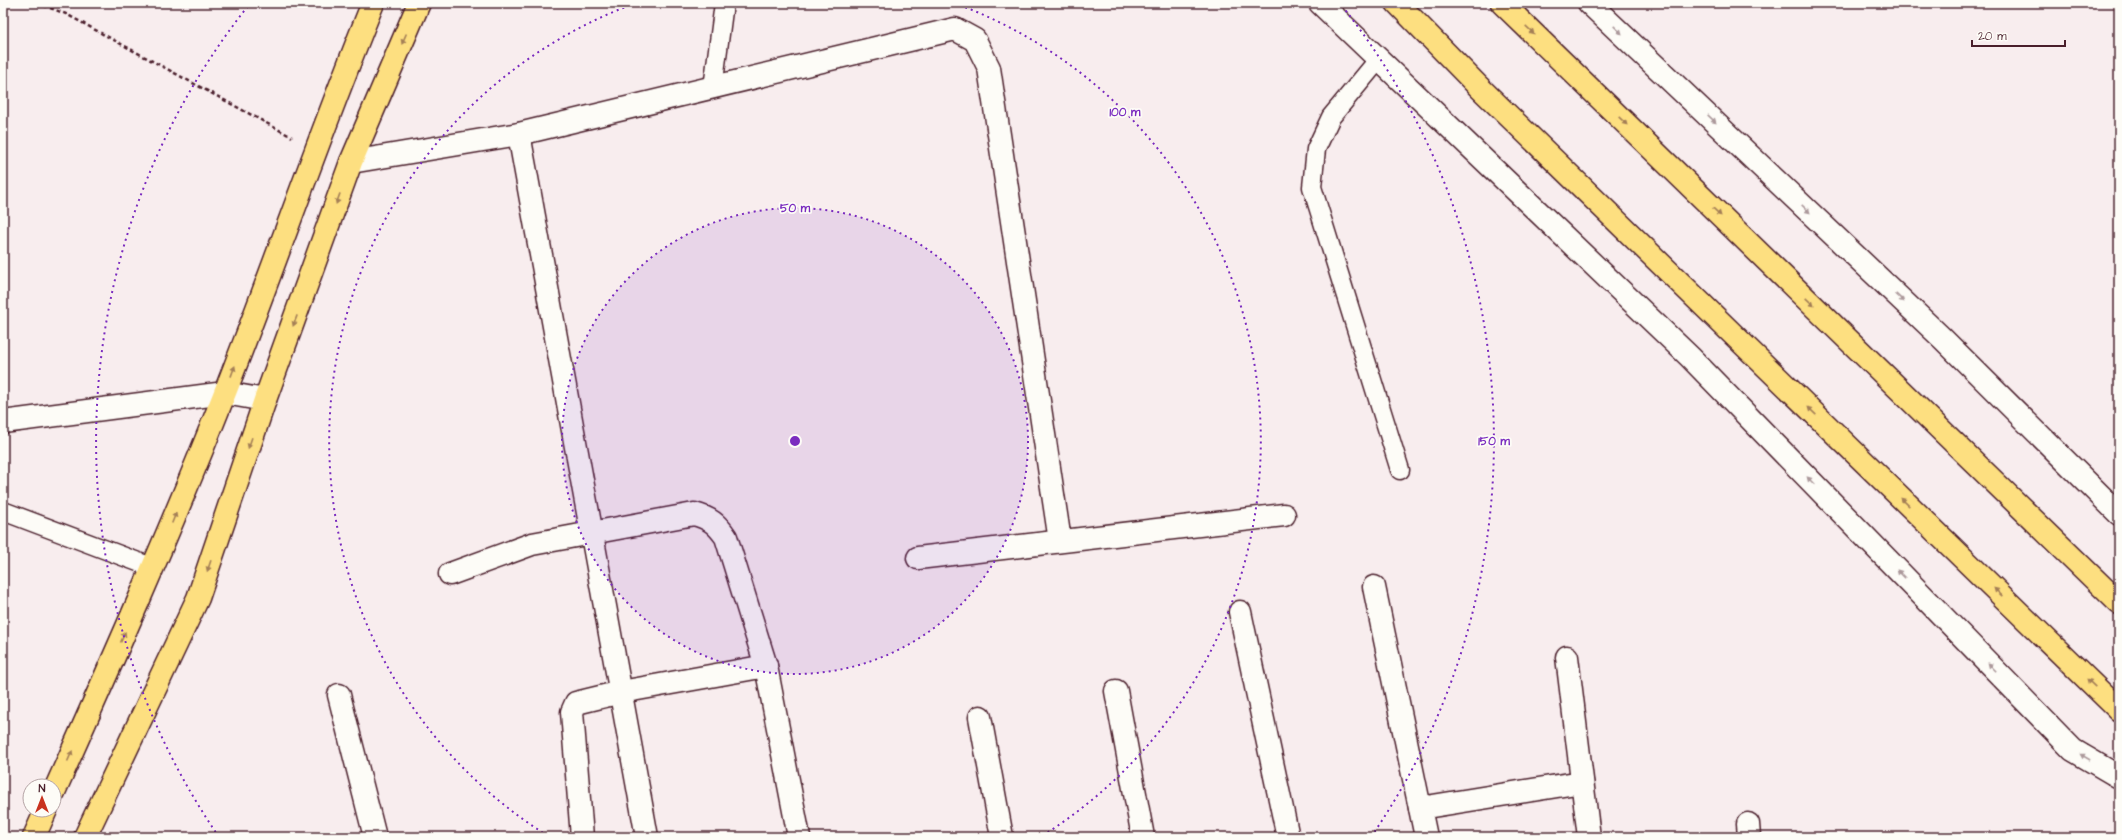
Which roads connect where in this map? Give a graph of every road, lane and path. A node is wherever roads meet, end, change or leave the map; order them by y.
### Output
1 (37, 3) edge
2 (373, 3) edge
3 (419, 3) edge
4 (724, 3) edge
5 (1320, 3) edge
6 (1397, 3) edge
7 (1502, 3) edge
8 (1589, 3) edge
9 (1379, 59) junction
10 (713, 88) junction
11 (519, 134) junction
12 (295, 139) dead end
13 (352, 162) junction
14 (225, 393) junction
15 (265, 400) junction
16 (3, 422) edge
17 (1400, 470) dead end
18 (3, 511) edge
19 (2119, 514) edge
20 (1284, 515) dead end
21 (591, 533) junction
22 (1060, 541) junction
23 (918, 558) dead end
24 (154, 568) junction
25 (450, 574) dead end
26 (1374, 587) dead end
27 (2119, 602) edge
28 (1240, 612) dead end
29 (1567, 656) dead end
30 (766, 666) junction
31 (1116, 691) dead end
32 (621, 692) junction
33 (339, 695) dead end
34 (2119, 710) edge
35 (980, 717) dead end
36 (2119, 777) edge
37 (60, 778) edge
38 (1582, 782) junction
39 (1420, 808) junction
40 (42, 818) edge
41 (34, 837) edge
42 (85, 837) edge
43 (375, 837) edge
44 (582, 837) edge
45 (647, 837) edge
46 (799, 837) edge
47 (1002, 837) edge
48 (1143, 837) edge
49 (1288, 837) edge
50 (1426, 837) edge
51 (1589, 837) edge

1 - 12 path
14 -> 2 main road
3 -> 13 main road
4 - 10 lane
5 - 9 street
34 -> 6 main road
7 -> 27 main road
8 -> 19 street
9 - 17 lane
36 -> 9 street
10 - 11 street
10 - 22 street
11 - 13 street
11 - 21 street
13 -> 15 main road
14 - 15 street
14 - 16 street
24 -> 14 main road
15 -> 42 main road
18 - 24 lane
20 - 22 street
21 - 25 street
21 - 30 street
21 - 32 street
22 - 23 street
37 -> 24 main road
26 - 39 street
28 - 49 street
29 - 38 street
30 - 32 street
30 - 46 street
31 - 48 street
32 - 44 street
32 - 45 street
33 - 43 street
35 - 47 street
38 - 39 street
38 - 51 street
39 - 50 street
40 - 41 main road

